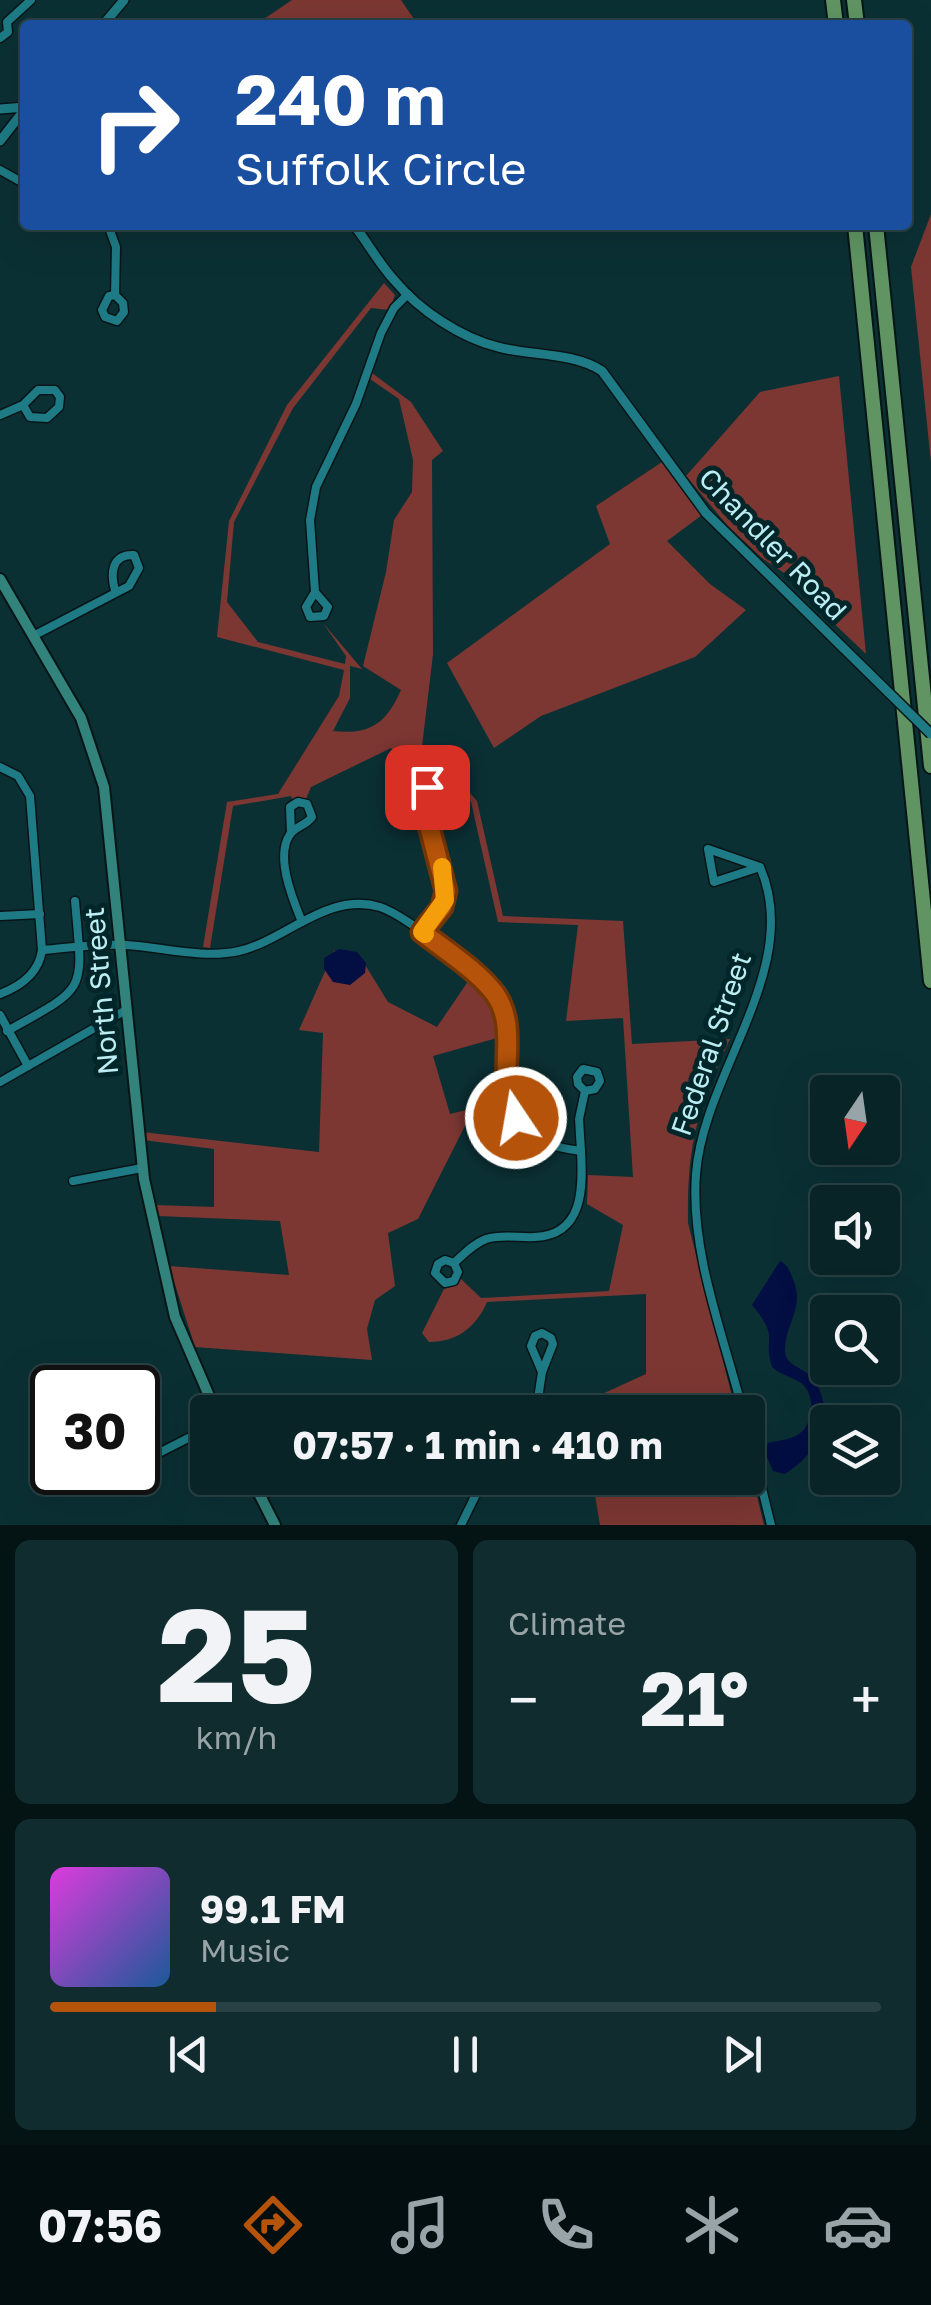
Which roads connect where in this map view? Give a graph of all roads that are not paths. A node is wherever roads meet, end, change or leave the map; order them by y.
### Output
1 (31, 0) edge
2 (124, 0) edge
3 (3, 20) edge
4 (106, 20) edge
5 (0, 38) edge
6 (20, 115) edge
7 (0, 141) edge
8 (110, 230) edge
9 (358, 230) edge
10 (856, 230) edge
11 (877, 230) edge
12 (115, 294) dead end
13 (408, 294) junction
14 (24, 406) junction
15 (0, 415) edge
16 (0, 580) edge
17 (115, 590) junction
18 (315, 592) dead end
19 (32, 636) junction
20 (931, 734) edge
21 (0, 755) edge
22 (931, 766) edge
23 (2, 767) edge
24 (426, 814) dead end
25 (291, 833) dead end
26 (760, 867) junction
27 (75, 901) dead end
28 (40, 914) junction
29 (0, 916) edge
30 (302, 922) junction
31 (422, 932) junction
32 (120, 944) junction
33 (79, 948) junction
34 (42, 950) junction
35 (931, 981) edge
36 (0, 994) edge
37 (126, 1010) junction
38 (0, 1015) edge
39 (8, 1031) junction
40 (28, 1066) junction
41 (0, 1082) edge
42 (585, 1090) dead end
43 (580, 1151) junction
44 (142, 1168) junction
45 (73, 1180) dead end
46 (454, 1263) dead end
47 (542, 1372) junction
48 (209, 1395) edge
49 (539, 1395) edge
50 (739, 1395) edge
51 (190, 1436) edge
52 (160, 1450) edge
53 (476, 1495) edge
54 (764, 1495) edge
55 (261, 1496) edge
56 (275, 1525) edge
57 (461, 1525) edge
58 (771, 1525) edge

1 - 3 street
2 - 4 street
3 - 5 street
6 - 7 street
8 - 12 street
9 - 13 street, Chandler Road
10 - 35 highway
11 - 22 highway
13 - 18 street
13 - 20 street, Chandler Road, bridge
14 - 14 street
14 - 15 street
16 - 19 main road, North Street
17 - 17 street
17 - 19 street
19 - 32 main road, North Street
21 - 23 street
23 - 28 street
24 - 31 street
25 - 30 street
26 - 26 street
26 - 50 street, Federal Street
27 - 33 street
28 - 29 street
28 - 34 street
30 - 31 street
30 - 32 street
31 - 43 street
32 - 33 street
32 - 37 main road, North Street
33 - 34 street
33 - 39 street
34 - 36 street
37 - 40 street
37 - 44 main road, North Street
38 - 39 street
39 - 40 street
40 - 41 street
42 - 43 street
43 - 46 street
44 - 45 street
44 - 48 main road, North Street
47 - 47 street
47 - 49 street
51 - 52 street
53 - 57 street
54 - 58 street
55 - 56 main road

